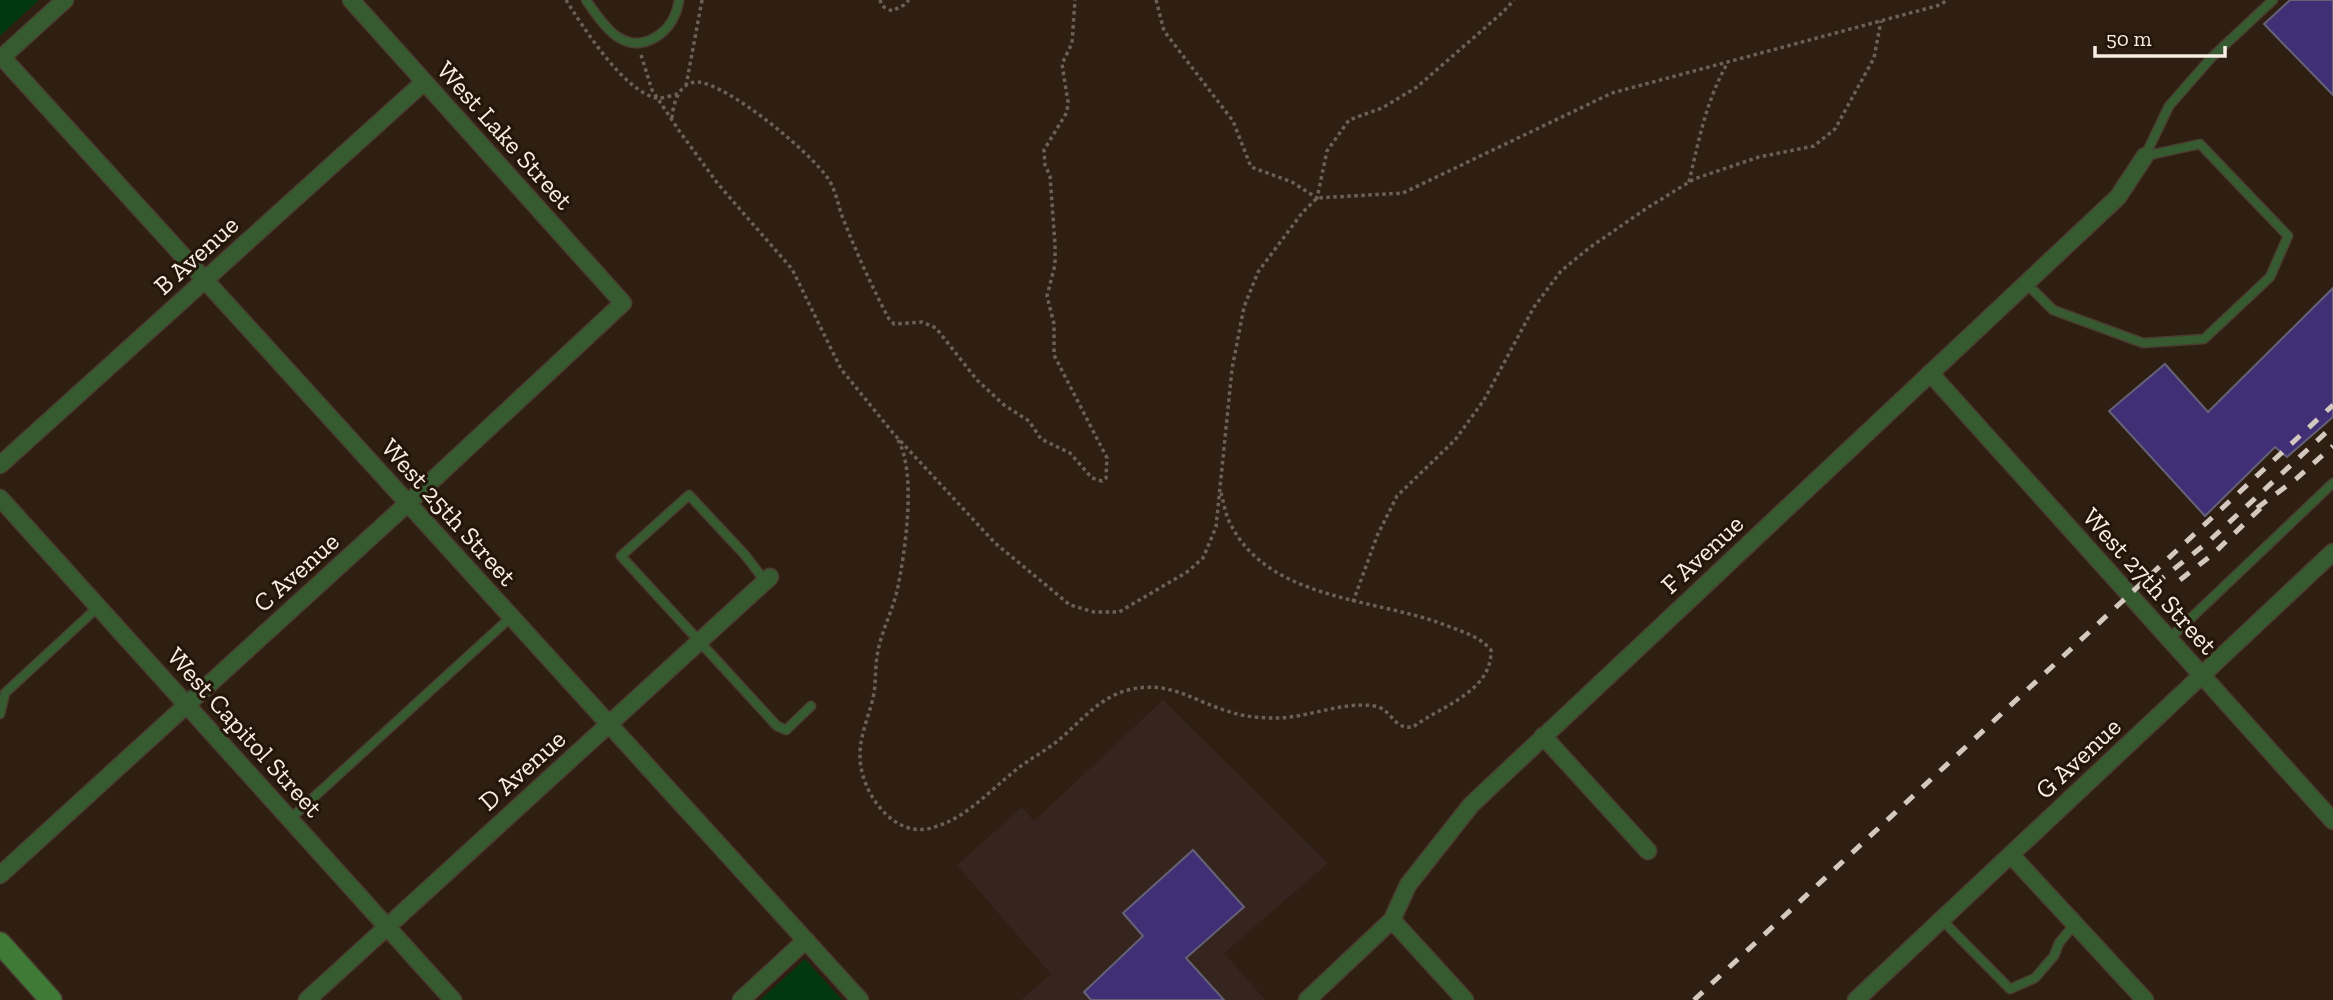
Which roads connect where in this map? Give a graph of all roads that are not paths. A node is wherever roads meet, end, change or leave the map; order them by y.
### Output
1 (65, 0) edge
2 (351, 0) edge
3 (586, 0) edge
4 (679, 0) edge
5 (2273, 0) edge
6 (1, 58) edge
7 (424, 82) junction
8 (2145, 156) junction
9 (205, 280) junction
10 (2027, 284) junction
11 (623, 303) joint
12 (1930, 373) junction
13 (0, 465) edge
14 (2333, 484) edge
15 (0, 498) edge
16 (408, 503) junction
17 (2333, 552) edge
18 (768, 579) joint
19 (98, 607) junction
20 (511, 617) junction
21 (2169, 639) junction
22 (699, 642) junction
23 (2202, 675) junction
24 (187, 705) junction
25 (811, 706) dead end
26 (0, 715) edge
27 (609, 724) junction
28 (1543, 736) junction
29 (290, 819) junction
30 (2333, 821) edge
31 (1648, 851) dead end
32 (2011, 855) junction
33 (0, 875) edge
34 (1392, 920) junction
35 (1942, 920) junction
36 (2075, 924) junction
37 (387, 927) junction
38 (806, 940) junction
39 (0, 943) edge
40 (51, 1000) edge
41 (307, 1000) edge
42 (453, 1000) edge
43 (741, 1000) edge
44 (860, 1000) edge
45 (1307, 1000) edge
46 (1465, 1000) edge
47 (1856, 1000) edge
48 (2145, 1000) edge

1 - 6 street
2 - 7 street, West Lake Street
3 - 4 lane
5 - 8 lane
6 - 9 street, West 25th Street
7 - 9 street, B Avenue
7 - 11 street, West Lake Street
8 - 10 street, F Avenue
8 - 10 lane
9 - 13 street, B Avenue
9 - 16 street, West 25th Street
10 - 12 street, F Avenue
11 - 16 street, C Avenue
12 - 21 street, West 27th Street
12 - 28 street, F Avenue
14 - 21 lane
15 - 19 street, West Capitol Street
16 - 20 street, West 25th Street
16 - 24 street, C Avenue
17 - 23 street, G Avenue
18 - 22 street, D Avenue
18 - 22 lane
19 - 24 street, West Capitol Street
19 - 26 lane
20 - 27 street, West 25th Street
20 - 29 lane
21 - 23 street, West 27th Street
22 - 25 lane
22 - 27 street, D Avenue
23 - 30 street, West 27th Street
23 - 32 street, G Avenue
24 - 29 street, West Capitol Street
24 - 33 street, C Avenue
27 - 37 street, D Avenue
27 - 38 street, West 25th Street
28 - 31 street
28 - 34 street, F Avenue
29 - 37 street, West Capitol Street
32 - 35 street, G Avenue
32 - 36 street
34 - 45 street, F Avenue
34 - 46 street
35 - 36 lane
35 - 47 street, G Avenue
36 - 48 street
37 - 41 street, D Avenue
37 - 42 street, West Capitol Street
38 - 43 street
38 - 44 street, West 25th Street
39 - 40 main road

